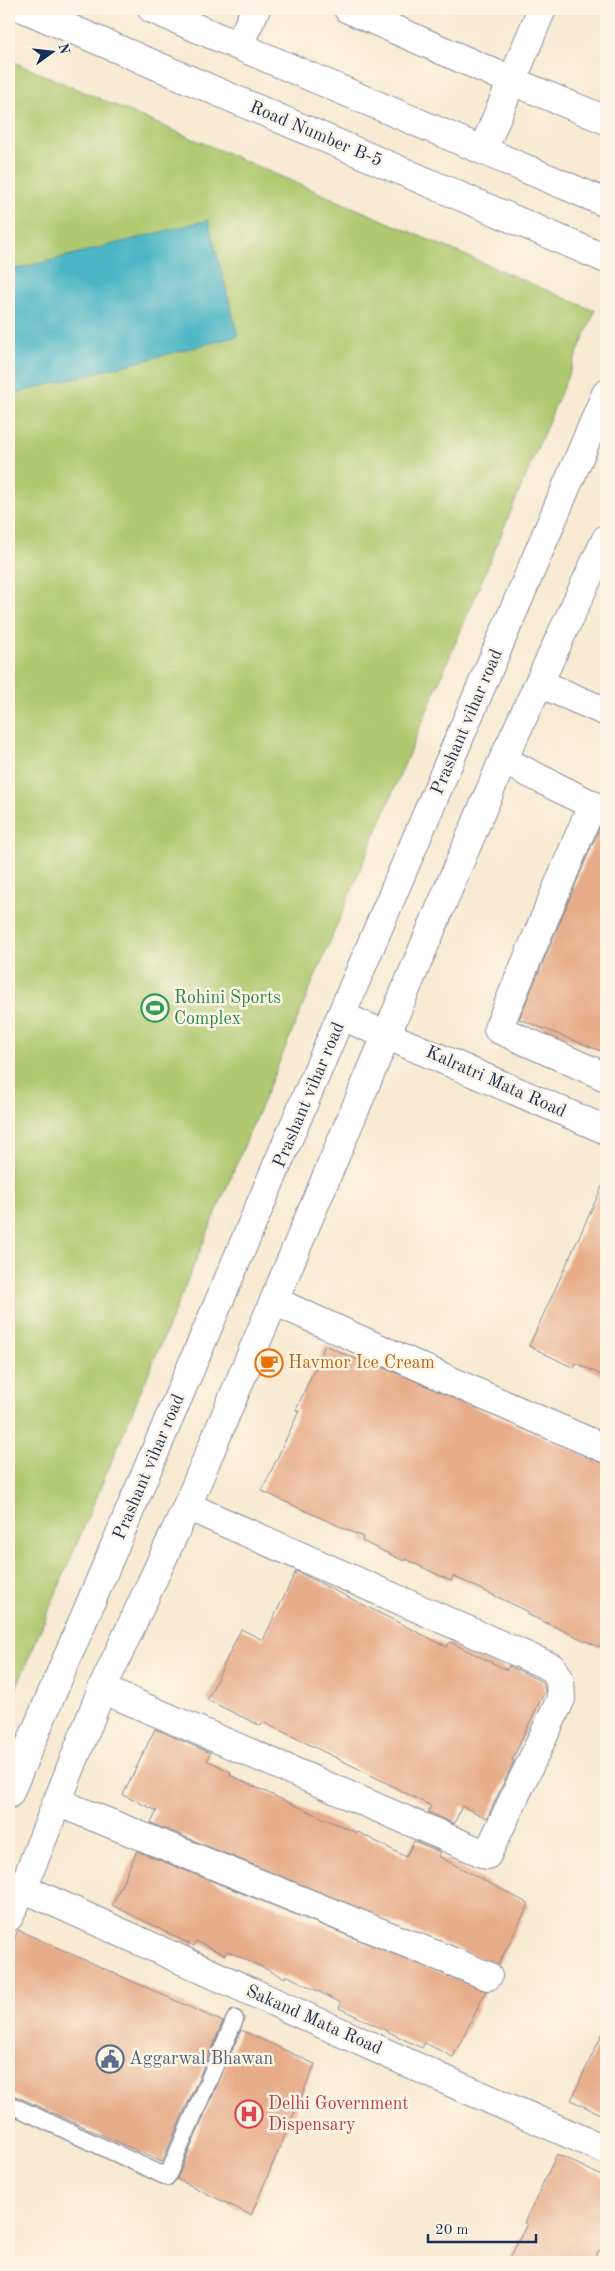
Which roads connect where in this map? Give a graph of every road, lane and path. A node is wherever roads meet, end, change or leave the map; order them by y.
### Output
1 (25, 9) edge
2 (152, 9) edge
3 (256, 9) edge
4 (348, 9) edge
5 (542, 9) edge
6 (238, 46) junction
7 (512, 81) junction
8 (606, 120) edge
9 (483, 150) junction
10 (606, 203) edge
11 (606, 258) edge
12 (606, 394) edge
13 (606, 539) edge
14 (539, 683) junction
15 (606, 712) edge
16 (503, 760) junction
17 (599, 808) edge
18 (342, 1016) junction
19 (386, 1034) junction
20 (606, 1077) edge
21 (606, 1130) edge
22 (274, 1301) junction
23 (606, 1448) edge
24 (187, 1506) junction
25 (102, 1689) junction
26 (9, 1794) edge
27 (57, 1802) junction
28 (23, 1888) junction
29 (9, 1917) edge
30 (488, 1976) dead end
31 (235, 2019) dead end
32 (9, 2104) edge
33 (606, 2150) edge

1 - 11 street, Road Number B-5
2 - 6 street
3 - 6 street
4 - 7 street
5 - 7 street
6 - 9 street
7 - 8 street
7 - 9 street
9 - 10 street
12 - 18 street, Prashant vihar road
13 - 14 street
14 - 15 street
14 - 16 street
16 - 17 street
16 - 19 street
17 - 20 street
18 - 19 street, Kalratri Mata Road
18 - 26 street, Prashant vihar road
19 - 21 street, Kalratri Mata Road
19 - 22 street
22 - 23 street
22 - 24 street
24 - 25 street
24 - 25 street
25 - 27 street
27 - 28 street
27 - 30 street
28 - 29 street
28 - 33 street, Sakand Mata Road
31 - 32 lane

